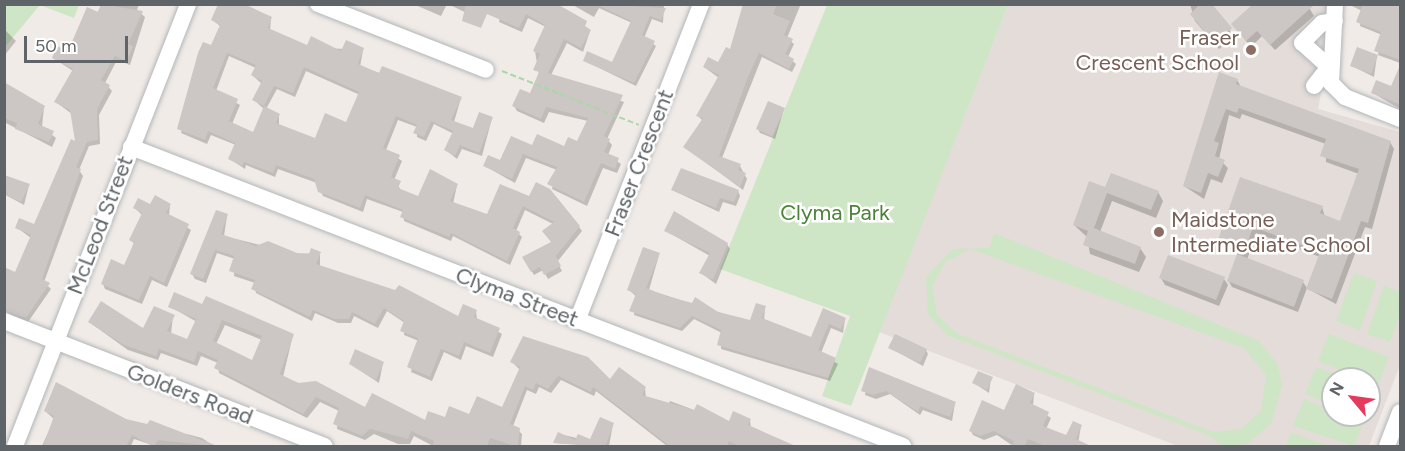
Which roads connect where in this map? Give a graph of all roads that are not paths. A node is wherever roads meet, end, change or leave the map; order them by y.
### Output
1 (188, 4) edge
2 (318, 4) edge
3 (701, 4) edge
4 (1335, 13) edge
5 (1329, 67) junction
6 (486, 70) road end
7 (1314, 86) dead end
8 (1401, 119) edge
9 (131, 147) junction
10 (4, 321) edge
11 (577, 321) junction
12 (55, 341) junction
13 (1401, 412) edge
14 (15, 447) edge
15 (325, 447) edge
16 (903, 447) edge
17 (1387, 447) edge

1 - 9 street, McLeod Street
2 - 6 street
3 - 11 street, Fraser Crescent
4 - 5 street
4 - 5 street
5 - 7 street
5 - 8 street
9 - 11 street, Clyma Street
9 - 12 street, McLeod Street
10 - 12 street, Golders Road
11 - 16 street, Clyma Street
12 - 14 street, McLeod Street
12 - 15 street, Golders Road
13 - 17 street

